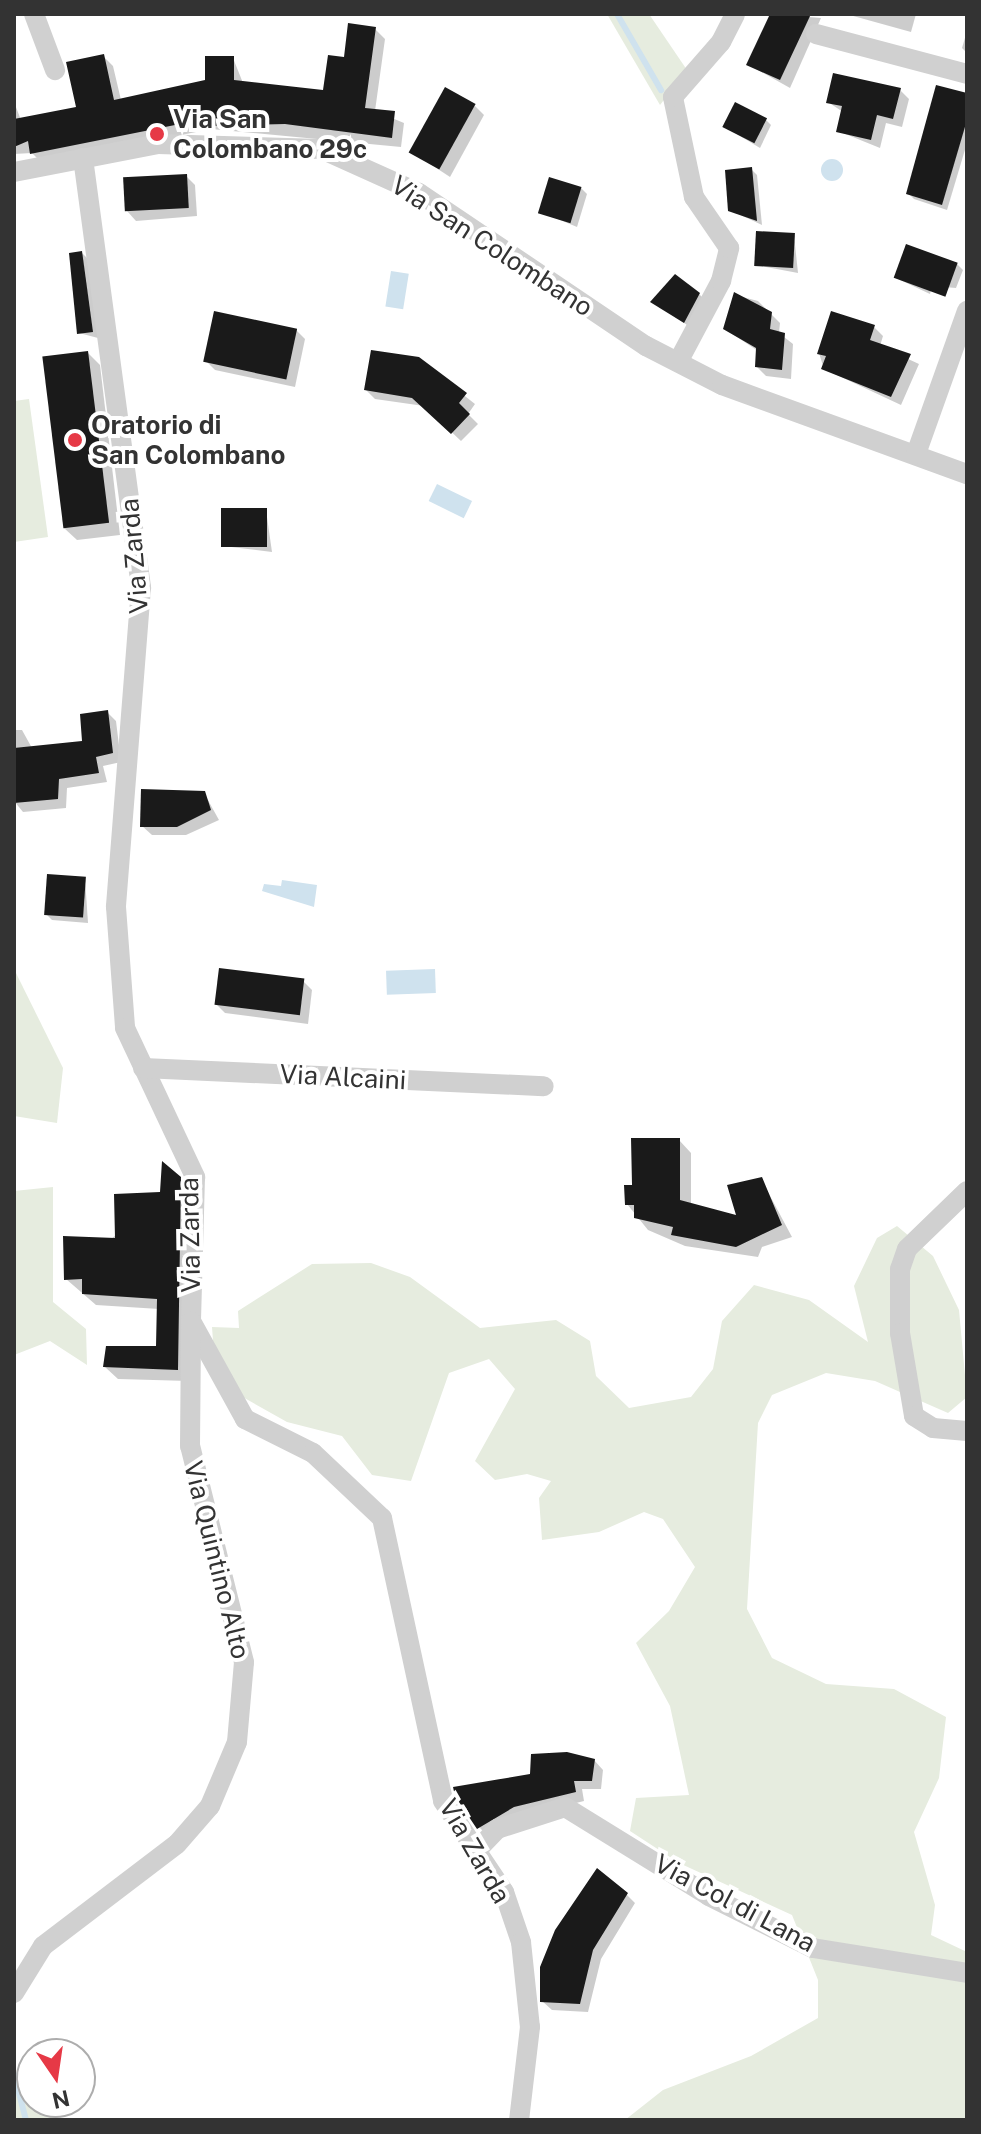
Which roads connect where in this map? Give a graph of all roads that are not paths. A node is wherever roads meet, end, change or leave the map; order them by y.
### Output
1 (34, 14) edge
2 (735, 14) edge
3 (816, 34) dead end
4 (55, 70) dead end
5 (967, 74) edge
6 (83, 158) junction
7 (14, 172) edge
8 (967, 311) edge
9 (678, 362) junction
10 (916, 454) junction
11 (967, 474) edge
12 (143, 1068) junction
13 (544, 1086) dead end
14 (967, 1191) edge
15 (191, 1321) junction
16 (967, 1431) edge
17 (478, 1849) junction
18 (967, 1973) edge
19 (14, 1993) edge
20 (519, 2120) edge

1 - 4 street
2 - 9 street
3 - 5 street
6 - 7 street, Via San Colombano
6 - 9 street, Via San Colombano
6 - 12 street, Via Zarda
8 - 10 street
9 - 10 street, Via San Colombano
10 - 11 street, Via San Colombano
12 - 13 street, Via Alcaini
12 - 15 street, Via Zarda
14 - 16 street
15 - 17 street, Via Zarda
15 - 19 street, Via Quintino Alto
17 - 18 street, Via Col di Lana
17 - 20 street, Via Zarda

